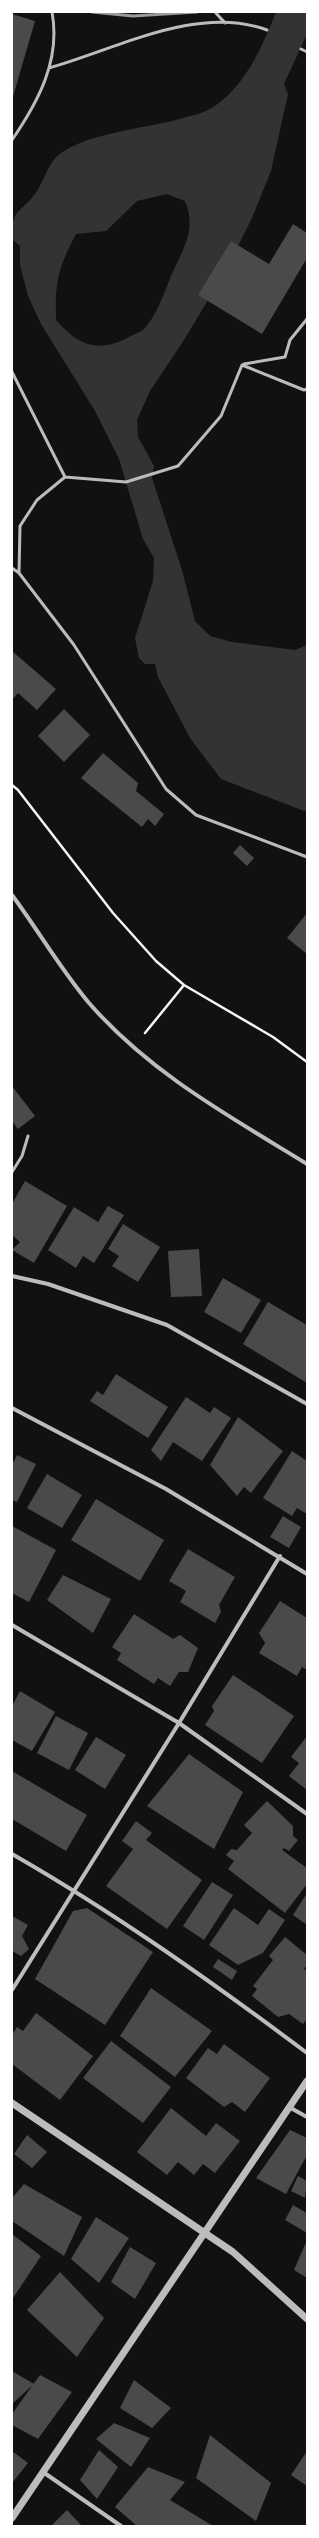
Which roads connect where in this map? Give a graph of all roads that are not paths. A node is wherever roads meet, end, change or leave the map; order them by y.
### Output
1 (52, 12) edge
2 (215, 12) edge
3 (225, 23) junction
4 (267, 30) dead end
5 (301, 50) dead end
6 (307, 52) edge
7 (49, 68) junction
8 (12, 140) edge
9 (307, 319) edge
10 (242, 364) junction
11 (12, 372) edge
12 (307, 389) edge
13 (65, 477) junction
14 (12, 568) edge
15 (19, 573) junction
16 (307, 857) edge
17 (12, 895) edge
18 (28, 1136) dead end
19 (307, 1164) edge
20 (12, 1172) edge
21 (12, 1276) edge
22 (307, 1404) edge
23 (13, 1410) edge
24 (280, 1556) junction
25 (307, 1574) edge
26 (12, 1625) edge
27 (179, 1723) junction
28 (307, 1814) edge
29 (12, 1854) edge
30 (75, 1890) junction
31 (12, 1990) edge
32 (307, 2053) edge
33 (307, 2081) edge
34 (12, 2103) edge
35 (289, 2108) junction
36 (307, 2117) edge
37 (204, 2234) junction
38 (307, 2319) edge
39 (43, 2472) junction
40 (12, 2518) edge
41 (121, 2526) edge

1 - 7 lane
2 - 3 lane
3 - 4 lane
3 - 7 lane
5 - 6 lane
7 - 8 lane
9 - 10 lane
10 - 12 lane
10 - 13 lane
11 - 13 lane
13 - 15 lane
14 - 15 lane
15 - 16 lane
17 - 19 street
18 - 20 lane
21 - 22 street
23 - 24 street
24 - 25 street
24 - 27 street
26 - 27 street
27 - 28 street
27 - 30 street
29 - 30 street
30 - 31 street
30 - 32 street
33 - 35 street
34 - 37 street
35 - 36 street
35 - 37 street
37 - 38 street
37 - 39 street
39 - 40 street
39 - 41 street

